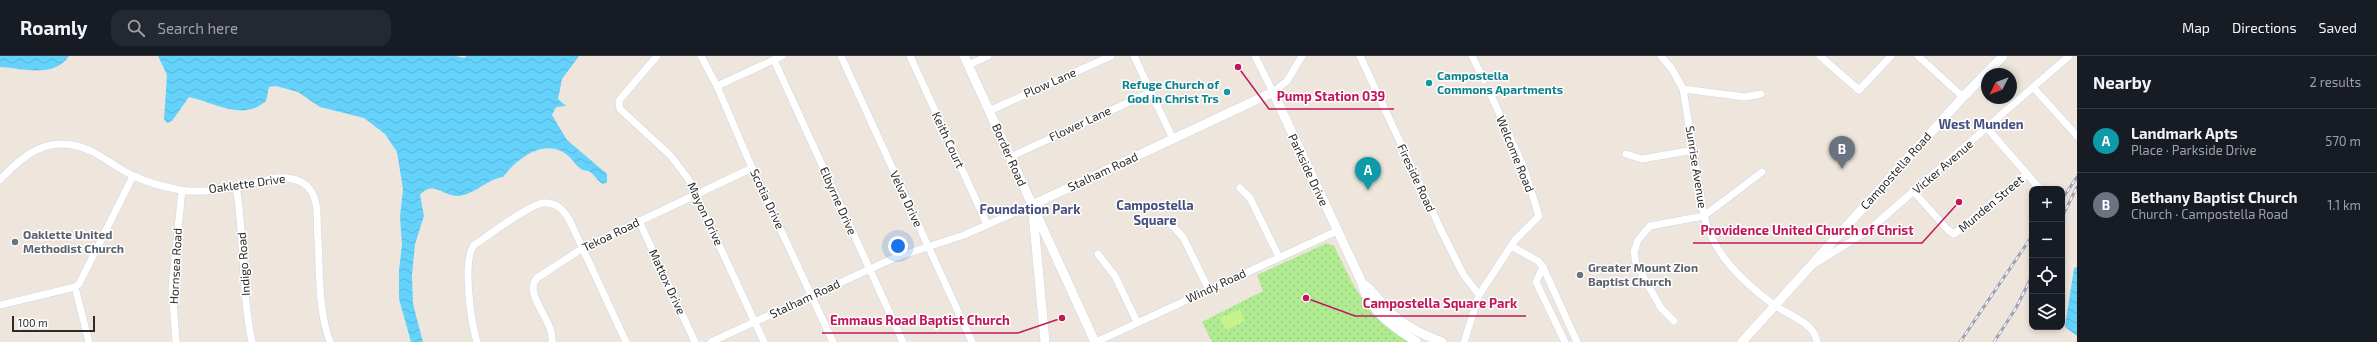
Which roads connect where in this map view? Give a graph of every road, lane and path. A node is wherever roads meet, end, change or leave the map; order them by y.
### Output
1 (657, 56) edge
2 (701, 56) edge
3 (782, 56) edge
4 (840, 56) edge
5 (910, 56) edge
6 (964, 56) edge
7 (988, 56) edge
8 (1111, 56) edge
9 (1134, 56) edge
10 (1255, 56) edge
11 (1302, 56) edge
12 (1360, 56) edge
13 (1472, 56) edge
14 (1661, 56) edge
15 (1820, 56) edge
16 (1891, 56) edge
17 (1918, 56) edge
18 (2003, 56) edge
19 (2069, 56) edge
20 (774, 60) junction
21 (968, 65) junction
22 (1484, 80) dead end
23 (717, 86) junction
24 (2033, 87) junction
25 (1683, 89) junction
26 (1151, 92) junction
27 (1273, 92) junction
28 (1490, 93) dead end
29 (1761, 94) dead end
30 (1963, 97) junction
31 (989, 111) junction
32 (1987, 128) junction
33 (2077, 136) edge
34 (1173, 139) junction
35 (1694, 150) junction
36 (1626, 154) dead end
37 (1010, 157) junction
38 (752, 168) junction
39 (1762, 172) dead end
40 (2027, 174) junction
41 (132, 176) junction
42 (0, 180) edge
43 (236, 186) junction
44 (2037, 186) edge
45 (1240, 188) dead end
46 (182, 190) junction
47 (1914, 192) junction
48 (696, 195) junction
49 (1032, 205) junction
50 (1704, 216) junction
51 (639, 221) junction
52 (1169, 222) dead end
53 (987, 224) junction
54 (1337, 232) junction
55 (1049, 242) junction
56 (1036, 245) junction
57 (928, 246) junction
58 (1511, 246) junction
59 (583, 248) junction
60 (1098, 254) dead end
61 (1279, 257) junction
62 (1543, 267) junction
63 (1809, 267) junction
64 (869, 269) junction
65 (1362, 283) junction
66 (75, 287) junction
67 (1209, 290) junction
68 (812, 295) junction
69 (1479, 295) junction
70 (0, 305) edge
71 (1774, 305) junction
72 (1674, 321) dead end
73 (755, 322) junction
74 (1137, 322) junction
75 (89, 342) edge
76 (176, 342) edge
77 (252, 342) edge
78 (330, 342) edge
79 (477, 342) edge
80 (552, 342) edge
81 (626, 342) edge
82 (695, 342) edge
83 (711, 342) edge
84 (764, 342) edge
85 (833, 342) edge
86 (903, 342) edge
87 (972, 342) edge
88 (1045, 342) edge
89 (1095, 342) edge
90 (1417, 342) edge
91 (1442, 342) edge
92 (1464, 342) edge
93 (1565, 342) edge
94 (1577, 342) edge
95 (1742, 342) edge
96 (1817, 342) edge

1 - 48 street, Mayon Drive
2 - 23 street, Scotia Drive
3 - 20 street
4 - 57 street, Velva Drive
5 - 53 street, Keith Court
6 - 21 street, Border Road
7 - 21 street
8 - 31 street, Plow Lane
9 - 26 street
10 - 27 street, Parkside Drive
11 - 27 street, Stalham Road
12 - 69 street, Fireside Road
13 - 22 street
14 - 25 street, Sunrise Avenue
15 - 16 street
17 - 30 street
18 - 30 street, Campostella Road
19 - 24 street, Vicker Avenue
20 - 23 street
20 - 64 street, Elbyrne Drive
21 - 31 street, Border Road
23 - 38 street, Scotia Drive
24 - 32 street, Vicker Avenue
24 - 33 street
25 - 29 street
25 - 35 street, Sunrise Avenue
26 - 34 street
26 - 37 street, Flower Lane
27 - 34 street, Stalham Road
27 - 54 street, Parkside Drive
28 - 58 street, Welcome Road
30 - 63 street, Campostella Road
31 - 37 street, Border Road
32 - 40 street
32 - 47 street, Vicker Avenue
34 - 49 street, Stalham Road
35 - 36 street
35 - 50 street, Sunrise Avenue
37 - 49 street, Border Road
38 - 48 street, Tekoa Road
38 - 68 street, Scotia Drive
39 - 50 street
40 - 44 street
40 - 47 street, Munden Street
41 - 42 street, Oaklette Drive
41 - 46 street, Oaklette Drive
41 - 66 street
43 - 46 street, Oaklette Drive
43 - 77 street, Indigo Road
43 - 78 street, Oaklette Drive
45 - 61 street
46 - 76 street, Hornsea Road
47 - 63 street, Vicker Avenue
48 - 51 street, Tekoa Road
48 - 73 street, Mayon Drive
49 - 53 street, Stalham Road
49 - 55 street, Border Road
49 - 56 street
50 - 71 street, Sunrise Avenue
50 - 72 street
51 - 59 street, Tekoa Road
51 - 82 street, Mattox Drive
52 - 67 street
53 - 57 street, Stalham Road
54 - 61 street, Windy Road
54 - 65 street, Parkside Drive
55 - 56 street
55 - 89 street, Border Road
56 - 88 street
57 - 64 street, Stalham Road
57 - 87 street, Velva Drive
58 - 62 street
58 - 69 street
59 - 79 street
59 - 80 street, Tekoa Road
59 - 81 street
60 - 74 street
61 - 67 street, Windy Road
62 - 93 street
62 - 94 street
63 - 71 street, Campostella Road
64 - 68 street, Stalham Road
64 - 86 street, Elbyrne Drive
65 - 90 street, Parkside Drive
65 - 91 street, Parkside Drive
66 - 70 street
66 - 75 street
67 - 74 street, Windy Road
68 - 73 street, Stalham Road
68 - 85 street, Scotia Drive
69 - 92 street
71 - 95 street, Campostella Road
71 - 96 street, Sunrise Avenue
73 - 83 street, Stalham Road
73 - 84 street, Mayon Drive
74 - 89 street, Windy Road

